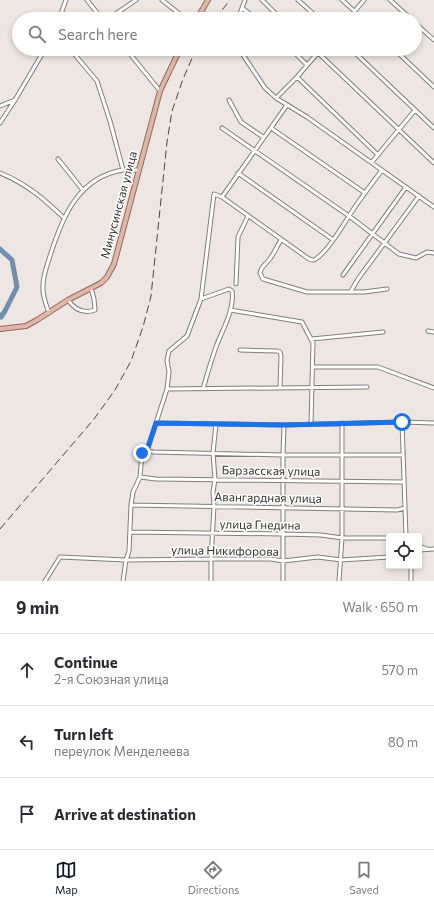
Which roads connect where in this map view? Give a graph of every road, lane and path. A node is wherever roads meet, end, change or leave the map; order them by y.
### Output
1 (66, 0) edge
2 (87, 0) edge
3 (136, 0) edge
4 (162, 0) edge
5 (207, 0) edge
6 (245, 0) edge
7 (262, 0) edge
8 (298, 0) edge
9 (342, 0) edge
10 (364, 0) edge
11 (390, 0) edge
12 (242, 8) junction
13 (355, 11) joint
14 (62, 12) edge
15 (96, 12) edge
16 (118, 12) edge
17 (177, 12) edge
18 (201, 12) edge
19 (241, 12) edge
20 (247, 12) edge
21 (274, 12) edge
22 (311, 12) edge
23 (403, 12) edge
24 (422, 29) edge
25 (434, 40) edge
26 (41, 56) edge
27 (76, 56) edge
28 (132, 56) edge
29 (177, 56) edge
30 (245, 56) edge
31 (298, 56) edge
32 (315, 56) edge
33 (322, 56) edge
34 (357, 56) edge
35 (401, 56) edge
36 (307, 66) junction
37 (297, 77) junction
38 (434, 87) edge
39 (160, 91) junction
40 (276, 98) junction
41 (15, 100) junction
42 (229, 100) dead end
43 (287, 105) junction
44 (0, 106) edge
45 (414, 110) junction
46 (0, 123) edge
47 (222, 128) dead end
48 (271, 128) junction
49 (434, 128) edge
50 (399, 129) junction
51 (263, 137) junction
52 (254, 150) junction
53 (377, 154) junction
54 (58, 159) dead end
55 (372, 162) junction
56 (434, 163) edge
57 (123, 170) junction
58 (139, 170) junction
59 (382, 170) junction
60 (0, 173) edge
61 (238, 173) junction
62 (406, 187) junction
63 (82, 189) junction
64 (365, 194) junction
65 (419, 196) junction
66 (222, 197) junction
67 (434, 206) edge
68 (248, 216) junction
69 (349, 216) junction
70 (64, 218) junction
71 (373, 234) junction
72 (332, 239) junction
73 (281, 240) junction
74 (385, 242) junction
75 (434, 253) edge
76 (343, 275) dead end
77 (236, 284) dead end
78 (91, 288) junction
79 (387, 289) dead end
80 (351, 291) junction
81 (201, 299) junction
82 (68, 300) junction
83 (230, 310) junction
84 (49, 313) junction
85 (0, 329) edge
86 (428, 331) dead end
87 (382, 332) dead end
88 (434, 332) edge
89 (312, 339) junction
90 (240, 350) dead end
91 (313, 366) junction
92 (367, 387) dead end
93 (280, 388) junction
94 (312, 388) junction
95 (434, 388) edge
96 (167, 389) junction
97 (203, 389) junction
98 (402, 422) junction
99 (156, 423) junction
100 (342, 423) junction
101 (434, 423) edge
102 (216, 424) junction
103 (310, 424) junction
104 (284, 425) junction
105 (147, 450) junction
106 (213, 453) junction
107 (283, 455) junction
108 (402, 455) junction
109 (342, 456) junction
110 (140, 476) junction
111 (215, 479) junction
112 (283, 481) junction
113 (342, 481) junction
114 (403, 482) junction
115 (131, 505) junction
116 (214, 506) junction
117 (283, 508) junction
118 (405, 508) junction
119 (343, 509) junction
120 (130, 532) junction
121 (212, 533) junction
122 (406, 533) edge
123 (283, 534) junction
124 (342, 538) junction
125 (386, 538) edge
126 (422, 547) edge
127 (427, 549) junction
128 (434, 549) edge
129 (422, 550) edge
130 (386, 557) edge
131 (211, 558) junction
132 (126, 560) junction
133 (340, 560) junction
134 (283, 561) junction
135 (410, 569) edge
136 (45, 581) edge
137 (123, 581) edge
138 (212, 581) edge
139 (283, 581) edge
140 (339, 581) edge
141 (411, 581) edge

1 - 14 street
2 - 15 street
3 - 16 street
4 - 17 street
5 - 18 main road
6 - 12 street
7 - 21 street
8 - 22 street
9 - 13 street
10 - 13 street
11 - 23 street
12 - 19 street
12 - 20 street
24 - 25 street
26 - 41 street
27 - 57 street
28 - 39 street
29 - 39 main road, Минусинская улица
30 - 40 street
31 - 36 street
32 - 36 street
33 - 50 street
34 - 45 street
35 - 38 street
36 - 37 street
37 - 40 street
37 - 53 street
39 - 58 main road, Минусинская улица
40 - 43 street
41 - 44 street
41 - 46 street
42 - 51 street
43 - 48 street
43 - 55 street
45 - 49 street
45 - 50 street
47 - 52 street
48 - 51 street
48 - 64 street
50 - 53 street
50 - 56 street
51 - 52 street
52 - 61 street
52 - 69 street
53 - 55 street
54 - 63 street
55 - 59 street
57 - 58 street
57 - 63 street
58 - 78 main road, Минусинская улица
59 - 62 street
59 - 64 street
60 - 70 street
61 - 66 street
61 - 72 street
62 - 65 street
62 - 71 street
63 - 70 street
64 - 69 street
65 - 67 street
65 - 74 street
66 - 68 street
66 - 81 street
68 - 73 street
68 - 77 street
69 - 71 street
69 - 72 street
70 - 84 street
71 - 74 street
71 - 76 street
72 - 73 street
73 - 80 street
74 - 75 street
74 - 80 street
78 - 82 main road, Минусинская улица
78 - 82 street
79 - 80 street
81 - 83 street
81 - 96 street
82 - 84 main road, Минусинская улица
83 - 89 street
83 - 97 street
84 - 85 main road, Минусинская улица
86 - 88 street
87 - 89 street
89 - 91 street
90 - 93 street
91 - 94 street
91 - 95 street
92 - 94 street
93 - 94 street
93 - 97 street
94 - 103 street
96 - 97 street
96 - 99 street
98 - 100 street
98 - 101 street
98 - 108 street
99 - 102 street
99 - 105 street
100 - 103 street
100 - 109 street
102 - 104 street
102 - 106 street
103 - 104 street
104 - 107 street
105 - 106 street
105 - 110 street
106 - 107 street
106 - 111 street
107 - 109 street
107 - 112 street
108 - 109 street
108 - 114 street
109 - 113 street
110 - 111 street, Барзасская улица
110 - 115 street
111 - 112 street, Барзасская улица
111 - 116 street
112 - 113 street, Барзасская улица
112 - 117 street
113 - 114 street, Барзасская улица
113 - 119 street
114 - 118 street
115 - 116 street, Авангардная улица
115 - 120 street
116 - 117 street, Авангардная улица
116 - 121 street
117 - 119 street, Авангардная улица
117 - 123 street
118 - 119 street, Авангардная улица
118 - 122 street
119 - 124 street
120 - 121 street, улица Гнедина
120 - 132 street
121 - 123 street, улица Гнедина
121 - 131 street
123 - 124 street, улица Гнедина
123 - 134 street
124 - 125 street, улица Гнедина
124 - 133 street
126 - 127 street
127 - 128 street
127 - 129 street
130 - 133 street, улица Никифорова
131 - 132 street, улица Никифорова
131 - 134 street, улица Никифорова
131 - 138 street
132 - 136 street, улица Никифорова
132 - 137 street
133 - 134 street, улица Никифорова
133 - 140 street
134 - 139 street
135 - 141 street

